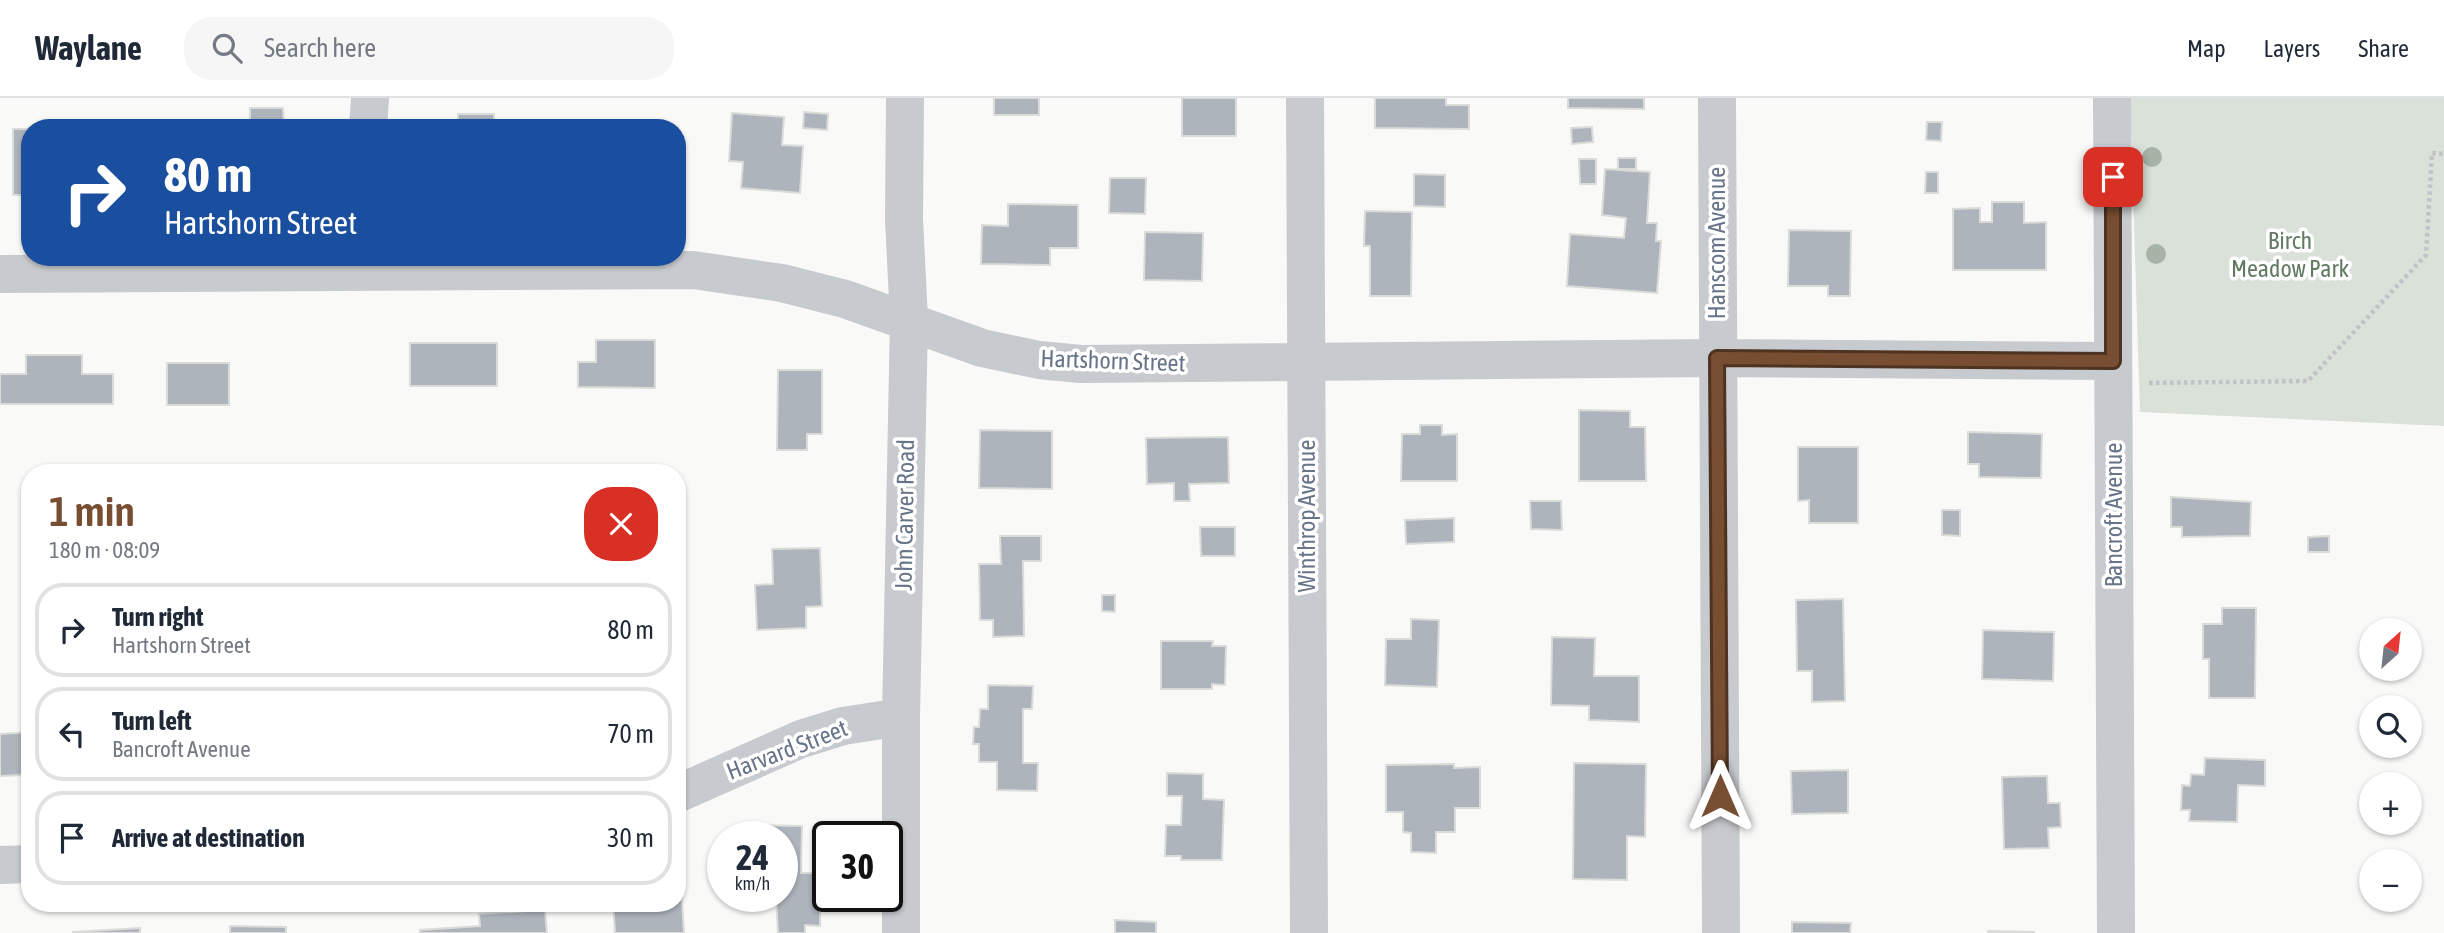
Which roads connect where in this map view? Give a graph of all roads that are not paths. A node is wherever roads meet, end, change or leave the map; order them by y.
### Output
1 (370, 98) edge
2 (905, 98) edge
3 (1305, 98) edge
4 (1717, 98) edge
5 (2112, 98) edge
6 (369, 119) edge
7 (286, 266) edge
8 (469, 266) edge
9 (0, 274) edge
10 (909, 320) junction
11 (1717, 358) junction
12 (1306, 364) junction
13 (2113, 372) junction
14 (901, 717) junction
15 (686, 790) edge
16 (21, 864) edge
17 (0, 865) edge
18 (901, 933) edge
19 (1309, 933) edge
20 (1721, 933) edge
21 (2116, 933) edge

1 - 6 street
2 - 10 street, John Carver Road
3 - 12 street, Winthrop Avenue
4 - 11 street, Hanscom Avenue
5 - 13 street, Bancroft Avenue
7 - 9 street, Hartshorn Street
8 - 10 street, Hartshorn Street
10 - 12 street, Hartshorn Street
10 - 14 street, John Carver Road
11 - 12 street, Hartshorn Street
11 - 13 street, Hartshorn Street
11 - 20 street, Hanscom Avenue
12 - 19 street, Winthrop Avenue
13 - 21 street, Bancroft Avenue
14 - 15 street, Harvard Street
14 - 18 street, John Carver Road
16 - 17 street

